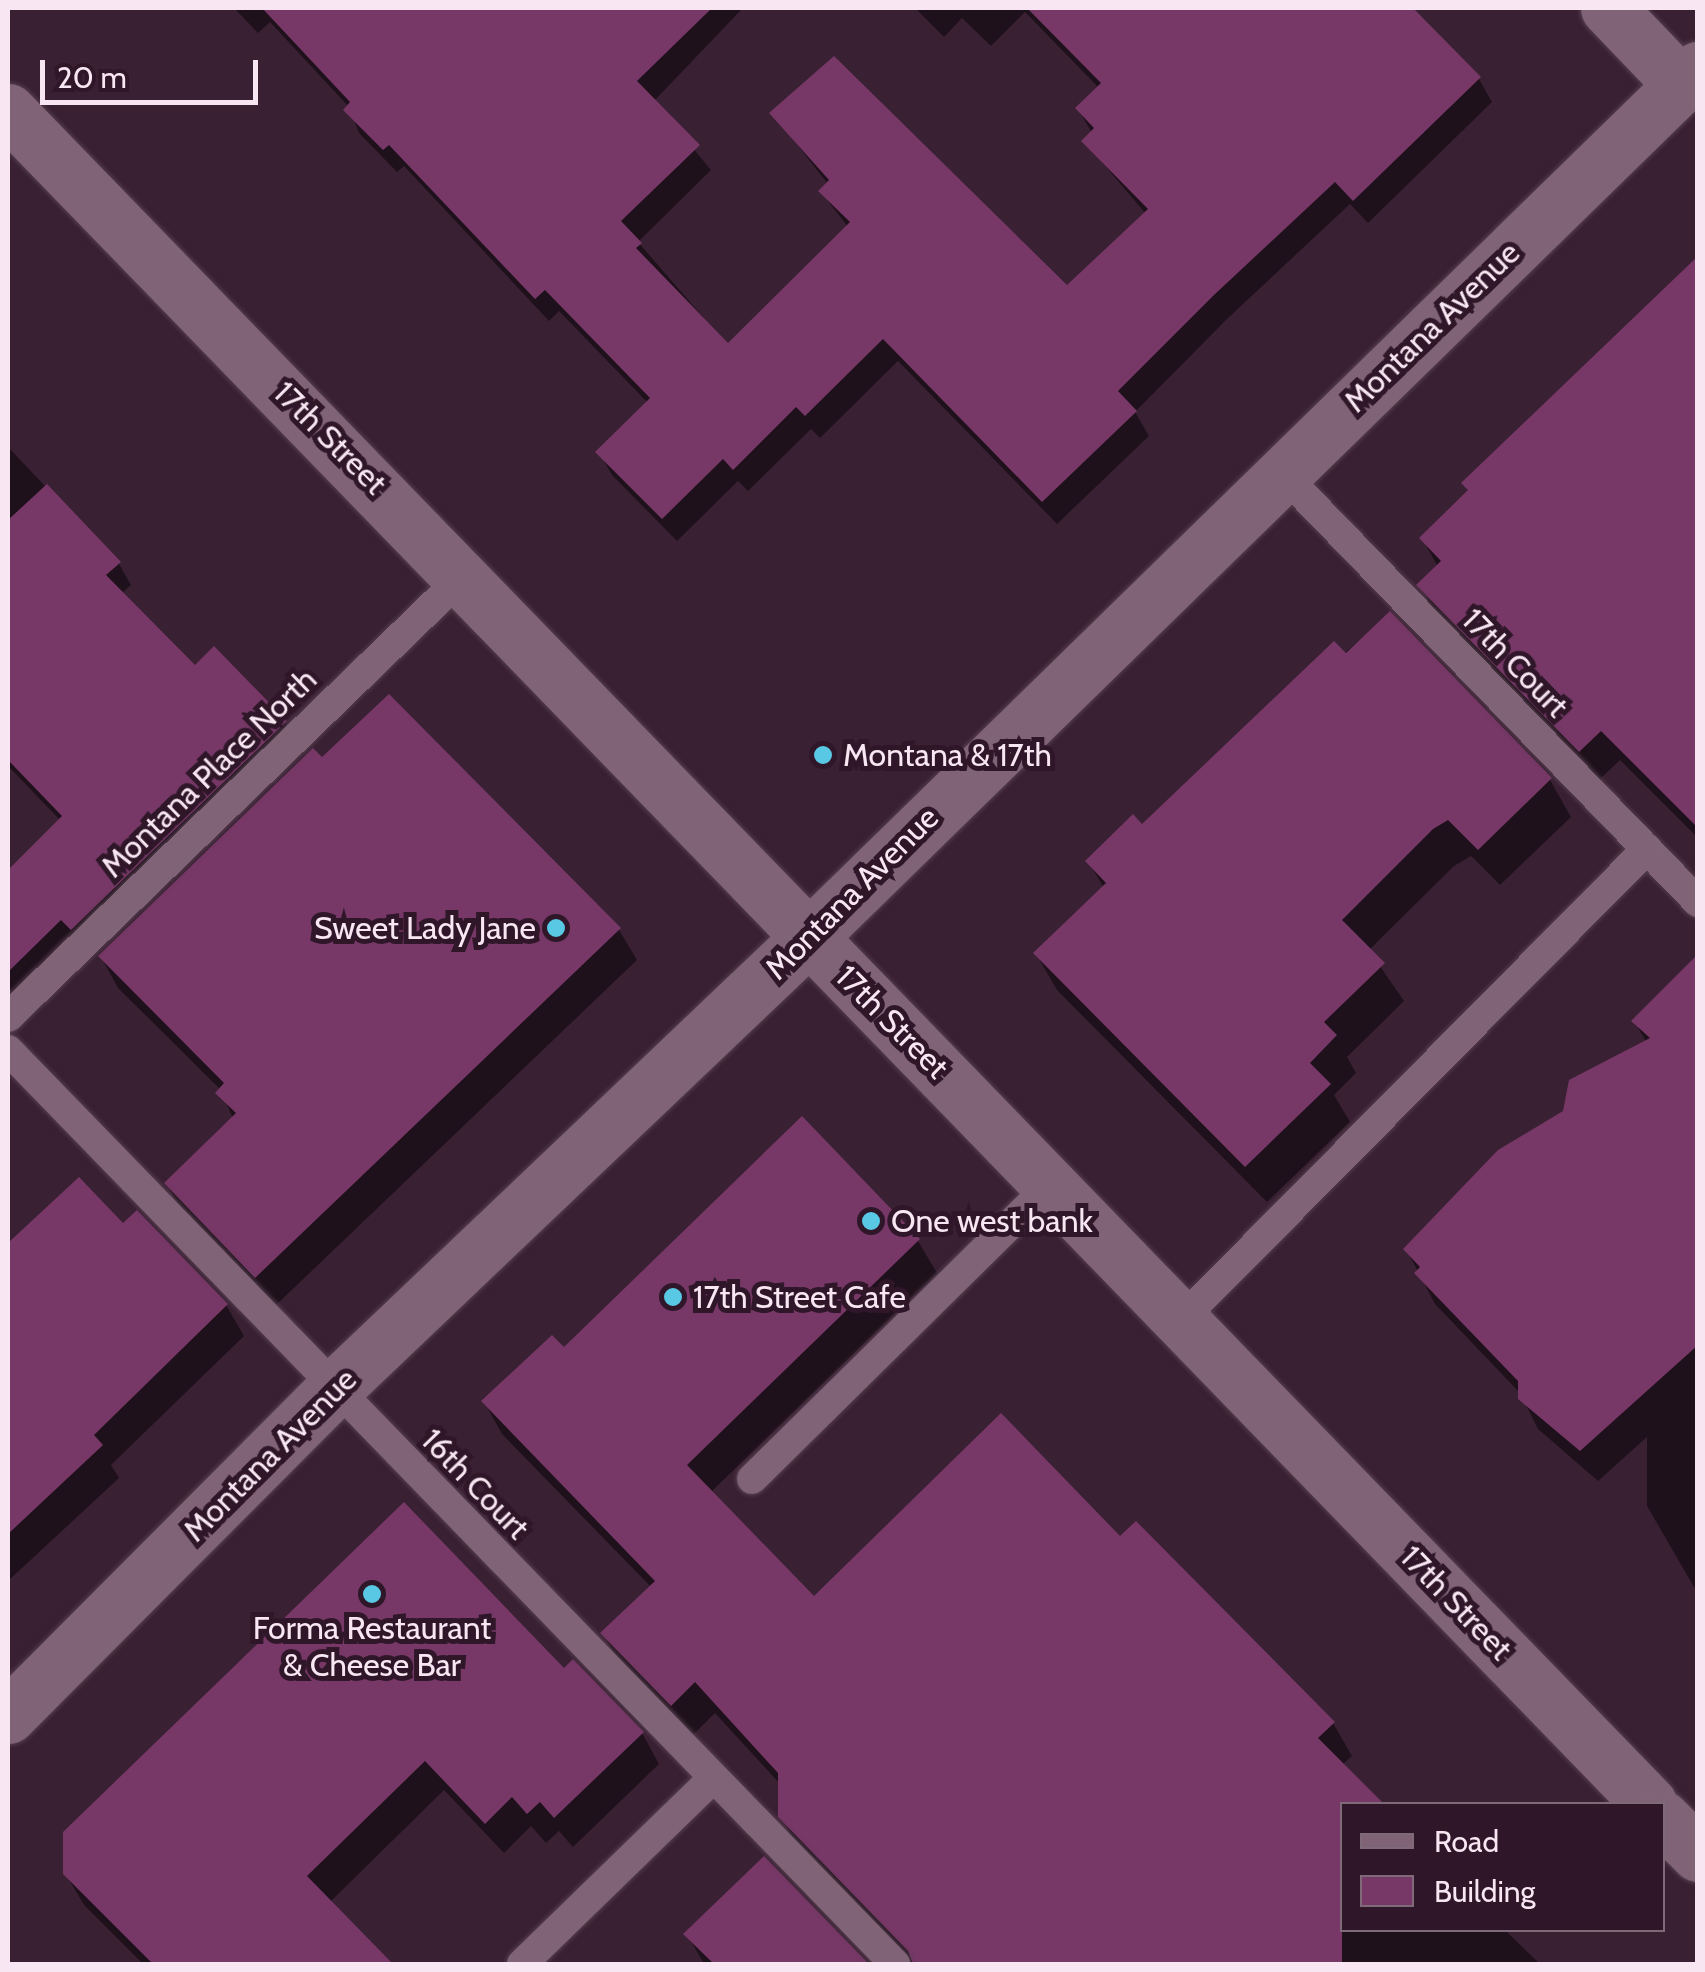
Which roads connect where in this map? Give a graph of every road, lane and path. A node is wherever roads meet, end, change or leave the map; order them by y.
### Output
1 (1608, 8) edge
2 (1689, 77) edge
3 (8, 111) edge
4 (1282, 473) junction
5 (458, 580) junction
6 (1647, 849) junction
7 (1698, 902) edge
8 (808, 938) junction
9 (8, 1016) edge
10 (8, 1050) edge
11 (1052, 1182) junction
12 (1183, 1318) junction
13 (334, 1389) junction
14 (752, 1479) dead end
15 (8, 1716) edge
16 (714, 1778) junction
17 (1648, 1802) edge
18 (1665, 1821) edge
19 (1698, 1854) edge
20 (522, 1964) edge
21 (895, 1964) edge

1 - 2 street
2 - 4 street, Montana Avenue
3 - 5 street, 17th Street
4 - 6 lane, 17th Court
4 - 8 street, Montana Avenue
5 - 8 street, 17th Street
5 - 9 lane, Montana Place North
6 - 7 lane, 17th Court
6 - 12 lane
8 - 11 street, 17th Street
8 - 13 street, Montana Avenue
10 - 13 lane, 16th Court
11 - 12 street, 17th Street
11 - 14 lane
12 - 17 street, 17th Street
13 - 15 street, Montana Avenue
13 - 16 lane, 16th Court
16 - 20 lane
16 - 21 lane, 16th Court
18 - 19 street

